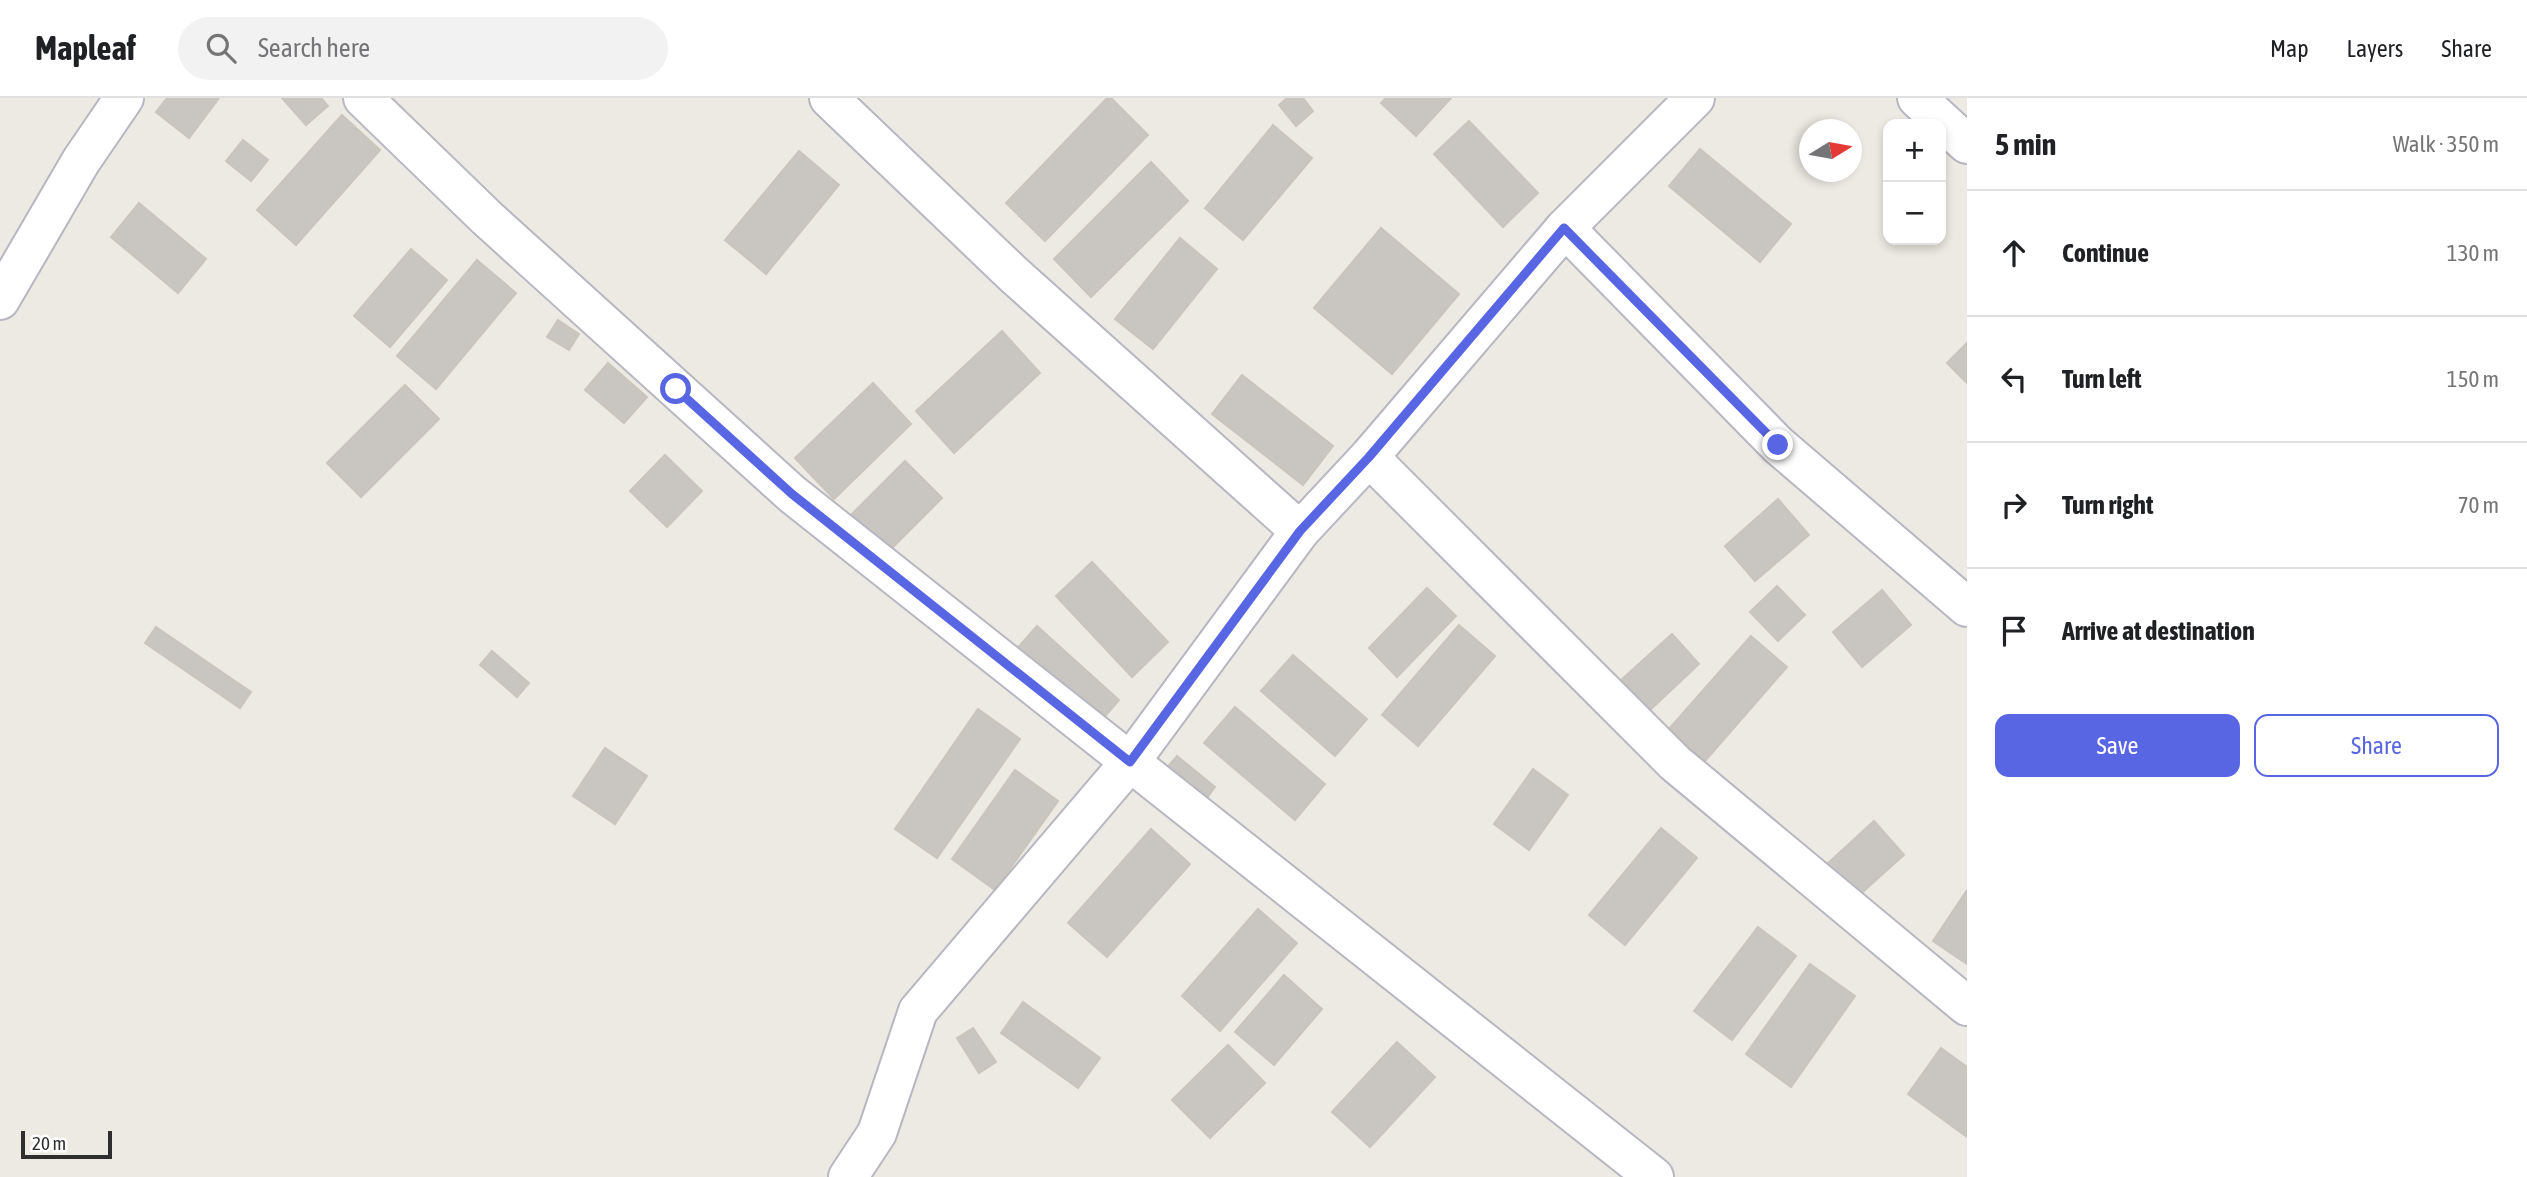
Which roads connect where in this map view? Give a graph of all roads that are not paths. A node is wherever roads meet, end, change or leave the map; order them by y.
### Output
1 (124, 98) edge
2 (363, 98) edge
3 (829, 98) edge
4 (1695, 98) edge
5 (1917, 98) edge
6 (1967, 144) edge
7 (1564, 228) junction
8 (0, 300) edge
9 (1369, 457) junction
10 (1300, 531) junction
11 (1967, 607) edge
12 (1130, 762) junction
13 (1967, 1006) edge
14 (848, 1177) edge
15 (1654, 1177) edge

1 - 8 street
2 - 12 street
3 - 10 street
4 - 7 street
5 - 6 street
7 - 9 street
7 - 11 street
9 - 10 street
9 - 13 street
10 - 12 street
12 - 14 street
12 - 15 street

